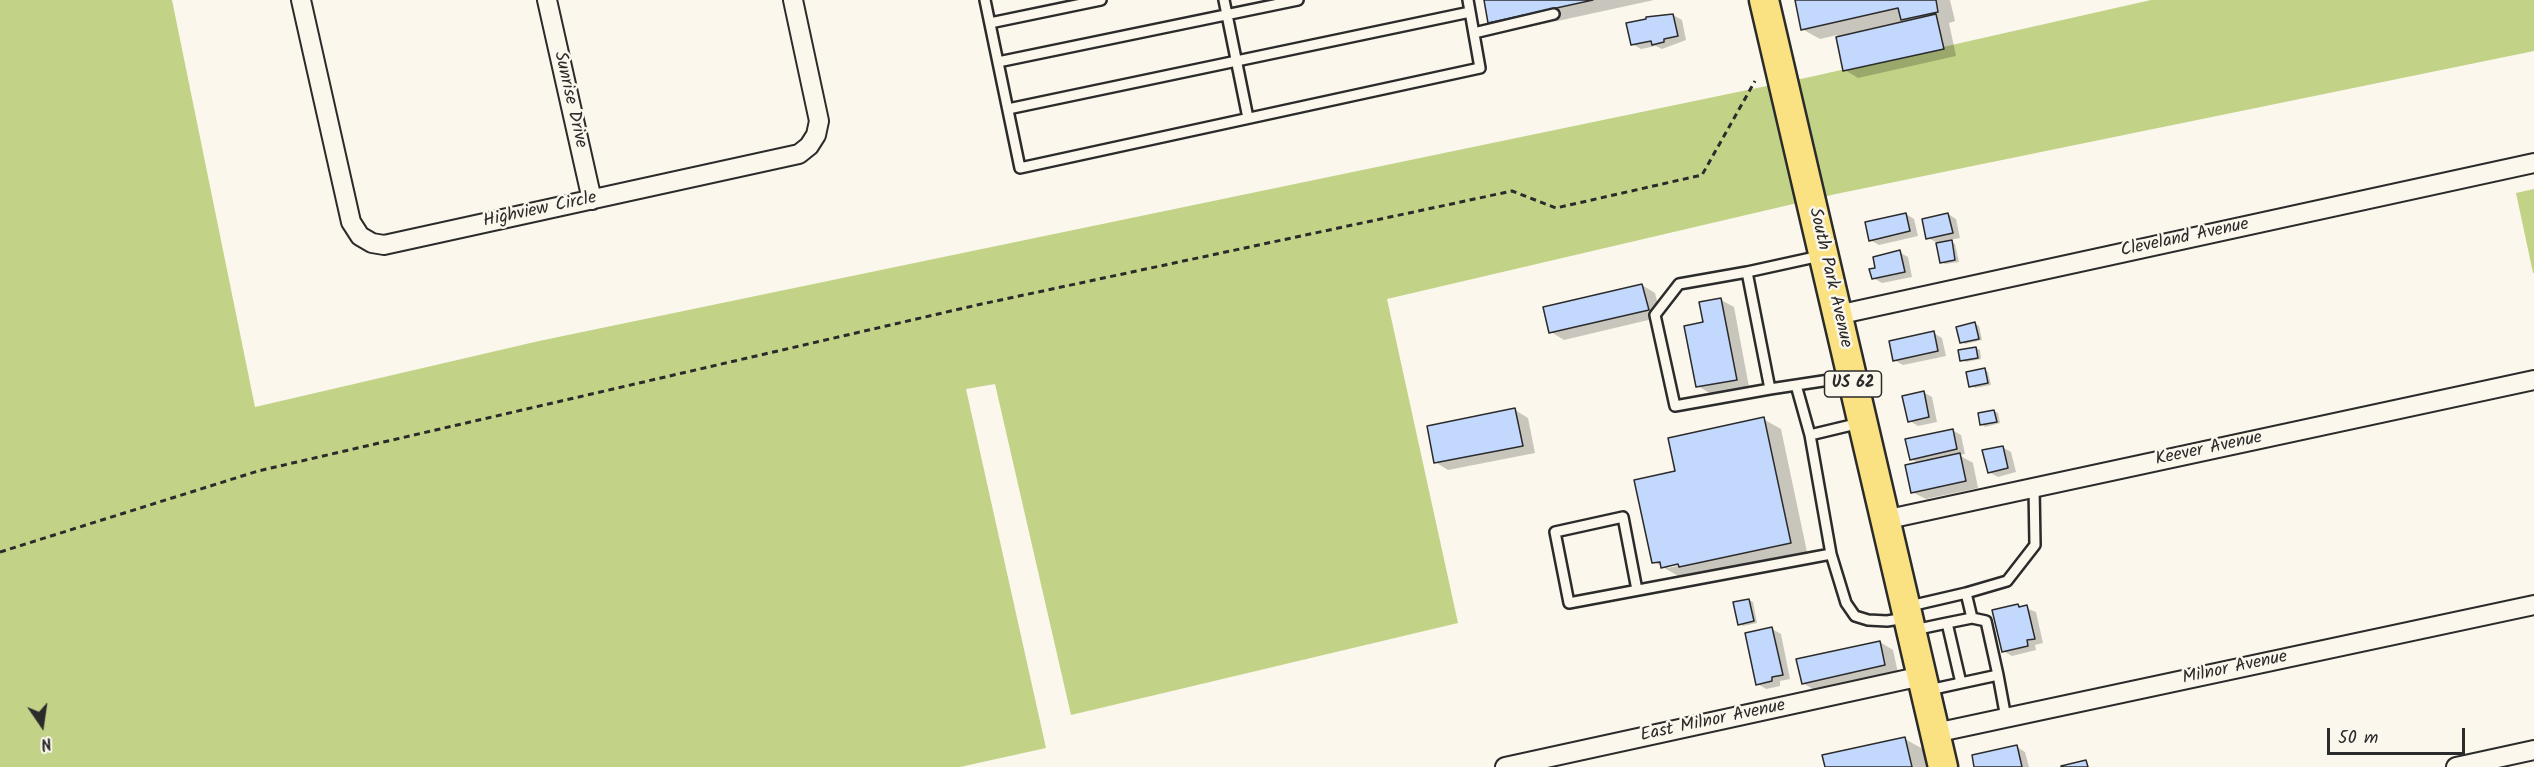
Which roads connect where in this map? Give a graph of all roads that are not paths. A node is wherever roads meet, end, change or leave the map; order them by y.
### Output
1 (301, 0) edge
2 (547, 0) edge
3 (793, 0) edge
4 (985, 0) edge
5 (1101, 0) edge
6 (1224, 0) edge
7 (1298, 0) edge
8 (1468, 0) edge
9 (1764, 0) edge
10 (1470, 12) junction
11 (1227, 15) junction
12 (1554, 15) dead end
13 (990, 23) junction
14 (1474, 33) junction
15 (1236, 61) junction
16 (998, 62) junction
17 (1008, 109) junction
18 (1248, 118) junction
19 (2534, 163) edge
20 (592, 200) junction
21 (1823, 255) junction
22 (1747, 272) junction
23 (1837, 315) junction
24 (1851, 376) junction
25 (2534, 380) edge
26 (1796, 385) junction
27 (1770, 389) junction
28 (1862, 423) junction
29 (1810, 435) junction
30 (2034, 487) junction
31 (1884, 520) junction
32 (1831, 554) junction
33 (1637, 590) junction
34 (1966, 593) junction
35 (2534, 604) edge
36 (1908, 618) junction
37 (1972, 618) junction
38 (1947, 623) junction
39 (1998, 675) junction
40 (1962, 683) junction
41 (1923, 684) junction
42 (2006, 718) junction
43 (1935, 733) junction
44 (2534, 750) edge
45 (1505, 767) edge
46 (1943, 767) edge
47 (2456, 767) edge

1 - 20 street, Highview Circle
2 - 20 street, Sunrise Drive
3 - 20 street, Highview Circle
4 - 13 lane
5 - 13 lane
6 - 11 lane
7 - 11 lane
8 - 10 lane
9 - 21 main road, South Park Avenue / US 62
10 - 14 lane
10 - 15 lane
11 - 15 lane
11 - 16 lane
12 - 14 lane
13 - 16 lane
14 - 18 lane
15 - 17 lane
15 - 18 lane
16 - 17 lane
17 - 18 lane
19 - 23 street, Cleveland Avenue
21 - 22 lane
21 - 23 main road, South Park Avenue / US 62
22 - 27 lane
22 - 27 lane
23 - 24 main road, South Park Avenue / US 62
24 - 26 lane
24 - 28 main road, South Park Avenue / US 62
25 - 30 street, Keever Avenue
26 - 27 lane
26 - 29 lane
28 - 29 lane
28 - 31 main road, South Park Avenue / US 62
29 - 32 lane
30 - 31 street, Keever Avenue
30 - 34 lane
31 - 36 main road, South Park Avenue / US 62
32 - 33 lane
32 - 36 lane
33 - 33 lane
34 - 36 lane
34 - 37 lane
35 - 42 street, Milnor Avenue
36 - 38 lane
36 - 41 main road, South Park Avenue / US 62
37 - 38 lane
37 - 39 lane
38 - 40 lane
39 - 40 lane
39 - 42 lane
40 - 41 lane
41 - 43 main road, South Park Avenue / US 62
41 - 45 street, East Milnor Avenue
42 - 43 street, Milnor Avenue
43 - 46 main road, South Park Avenue / US 62
44 - 47 street

